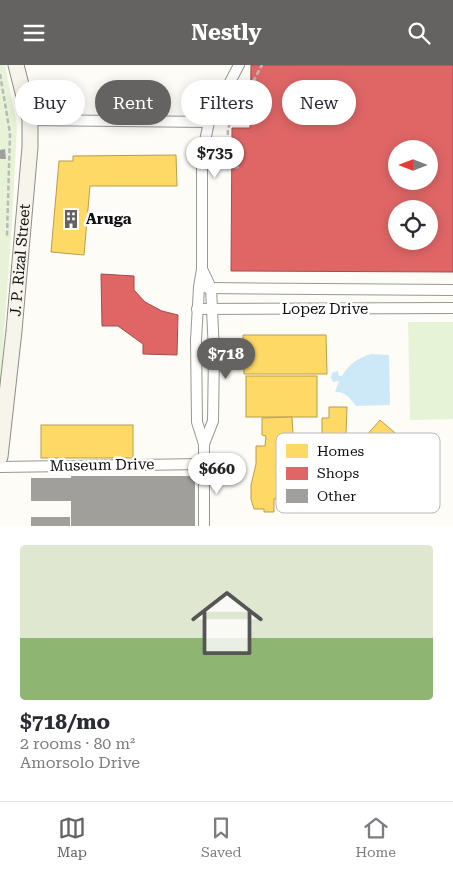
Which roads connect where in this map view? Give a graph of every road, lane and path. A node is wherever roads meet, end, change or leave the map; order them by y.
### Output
1 (16, 65) edge
2 (239, 65) edge
3 (262, 65) edge
4 (0, 73) edge
5 (20, 80) edge
6 (231, 80) edge
7 (85, 121) edge
8 (181, 122) edge
9 (30, 125) edge
10 (208, 125) edge
11 (240, 167) dead end
12 (7, 239) dead end
13 (202, 269) junction
14 (199, 287) junction
15 (211, 288) junction
16 (453, 290) edge
17 (453, 308) edge
18 (197, 309) junction
19 (213, 309) junction
20 (204, 444) junction
21 (0, 457) edge
22 (204, 464) junction
23 (0, 467) edge
24 (204, 526) edge

1 - 5 main road, J. P. Rizal Street
2 - 6 street
3 - 11 path
4 - 12 path
7 - 8 street
9 - 21 main road, J. P. Rizal Street
10 - 13 street
13 - 14 street
13 - 15 street
14 - 15 street, Lopez Drive
14 - 18 street
15 - 16 street, Lopez Drive
15 - 19 street
17 - 19 street, Lopez Drive
18 - 19 street, Lopez Drive
18 - 20 street
19 - 20 street
20 - 22 street
22 - 23 street, Museum Drive
22 - 24 street

